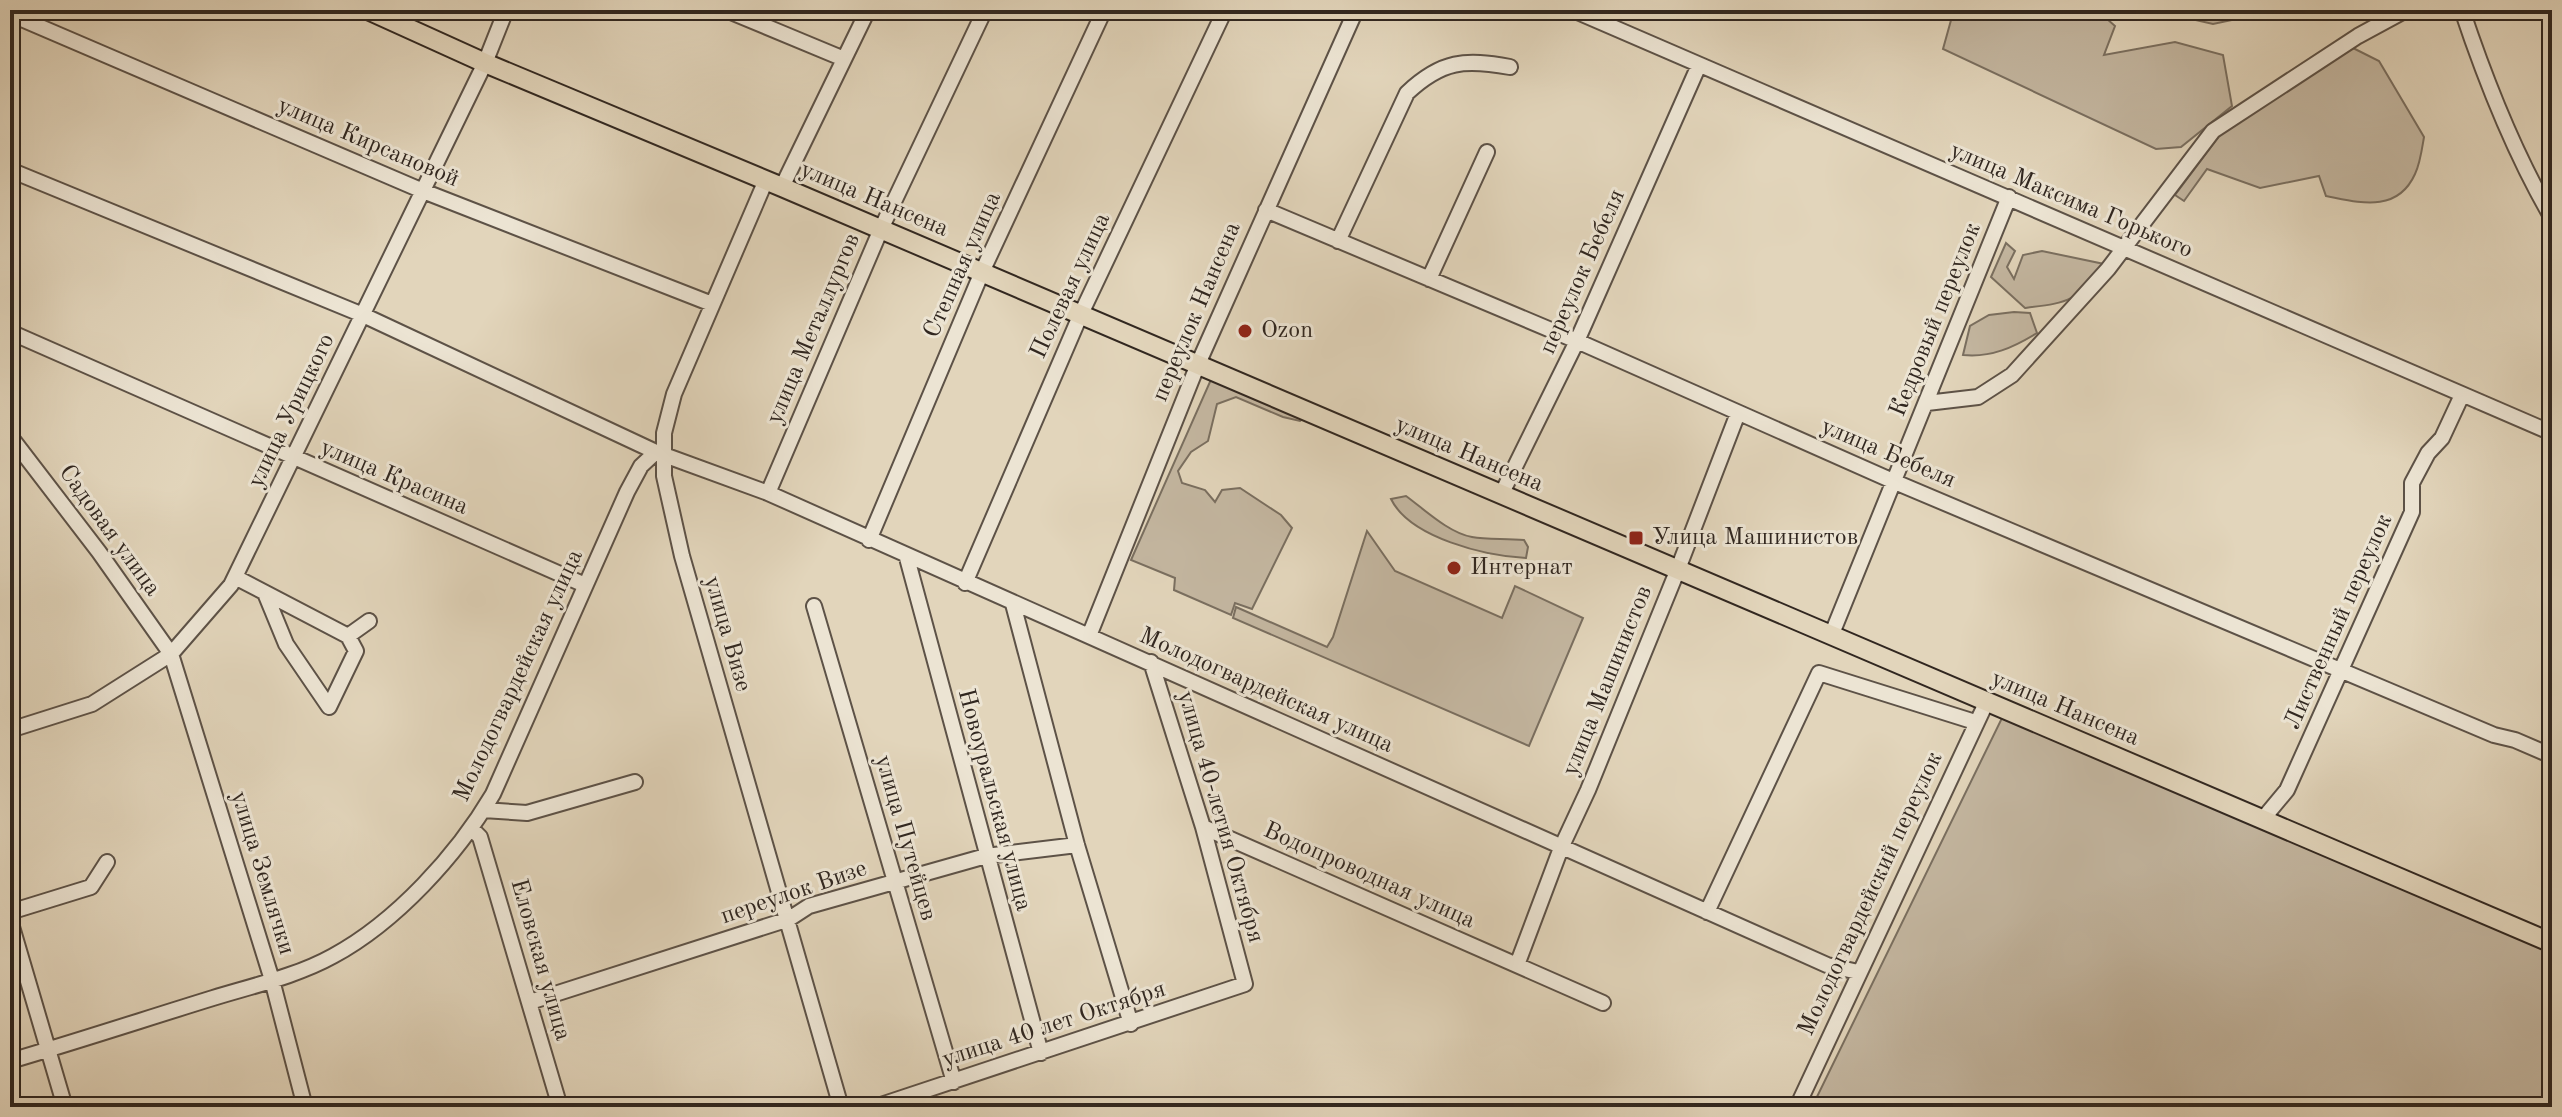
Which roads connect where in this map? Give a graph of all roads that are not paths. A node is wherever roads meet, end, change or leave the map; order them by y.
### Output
1 (368, 10) edge
2 (506, 10) edge
3 (726, 10) edge
4 (868, 10) edge
5 (985, 10) edge
6 (1104, 10) edge
7 (1225, 10) edge
8 (1356, 10) edge
9 (1573, 10) edge
10 (2406, 10) edge
11 (2462, 10) edge
12 (10, 14) edge
13 (844, 59) junction
14 (485, 63) junction
15 (1699, 65) junction
16 (1510, 67) dead end
17 (1487, 152) dead end
18 (10, 170) edge
19 (774, 183) junction
20 (423, 191) junction
21 (2009, 197) junction
22 (1266, 210) junction
23 (2552, 218) edge
24 (881, 229) junction
25 (1338, 241) junction
26 (2125, 248) junction
27 (982, 272) junction
28 (1429, 279) junction
29 (712, 304) junction
30 (363, 315) junction
31 (1080, 316) junction
32 (10, 332) edge
33 (1577, 341) junction
34 (1198, 364) junction
35 (2462, 395) junction
36 (1927, 403) junction
37 (1738, 413) junction
38 (2552, 433) edge
39 (10, 436) edge
40 (659, 452) junction
41 (293, 459) junction
42 (1895, 482) junction
43 (768, 493) junction
44 (1501, 495) junction
45 (869, 540) junction
46 (907, 558) junction
47 (1678, 569) junction
48 (235, 577) junction
49 (965, 583) junction
50 (585, 585) junction
51 (265, 593) junction
52 (1013, 604) junction
53 (814, 606) dead end
54 (369, 621) dead end
55 (348, 636) junction
56 (1089, 636) junction
57 (1831, 636) junction
58 (171, 654) junction
59 (1151, 662) junction
60 (2341, 670) junction
61 (1987, 701) junction
62 (1975, 722) junction
63 (10, 730) edge
64 (2552, 756) edge
65 (635, 782) dead end
66 (483, 810) junction
67 (2262, 820) junction
68 (1203, 827) junction
69 (472, 829) junction
70 (1077, 845) junction
71 (1561, 848) junction
72 (986, 856) junction
73 (107, 862) dead end
74 (894, 882) junction
75 (10, 912) edge
76 (1707, 912) junction
77 (789, 919) junction
78 (10, 920) edge
79 (2552, 943) edge
80 (1517, 965) junction
81 (1858, 972) junction
82 (272, 980) junction
83 (1245, 984) joint
84 (530, 1002) junction
85 (1603, 1003) dead end
86 (1131, 1024) junction
87 (49, 1049) junction
88 (1041, 1053) junction
89 (10, 1061) edge
90 (954, 1082) junction
91 (65, 1107) edge
92 (305, 1107) edge
93 (560, 1107) edge
94 (841, 1107) edge
95 (875, 1107) edge
96 (1797, 1107) edge

1 - 14 main road, улица Нансена
2 - 14 street, улица Урицкого
3 - 13 street
4 - 13 street, улица Визе
5 - 24 street, улица Металлургов
6 - 27 street, Степная улица
7 - 31 street, Полевая улица
8 - 22 street, переулок Нансена
9 - 15 street, улица Максима Горького
10 - 26 street
11 - 23 street
12 - 20 street, улица Кирсановой
13 - 19 street, улица Визе
14 - 19 main road, улица Нансена
14 - 20 street, улица Урицкого
15 - 21 street, улица Максима Горького
15 - 33 street, переулок Бебеля
16 - 25 street
17 - 28 street
18 - 30 street, Молодогвардейская улица
19 - 24 main road, улица Нансена
19 - 29 street, улица Визе
20 - 29 street, улица Кирсановой
20 - 30 street, улица Урицкого
21 - 26 street, улица Максима Горького
21 - 36 street, Кедровый переулок
22 - 25 street, улица Бебеля
22 - 34 street, переулок Нансена
24 - 27 main road, улица Нансена
24 - 43 street, улица Металлургов
25 - 28 street, улица Бебеля
26 - 35 street, улица Максима Горького
26 - 36 street
27 - 31 main road, улица Нансена
27 - 45 street, Степная улица
28 - 33 street, улица Бебеля
29 - 40 street, улица Визе
30 - 40 street, Молодогвардейская улица
30 - 41 street, улица Урицкого
31 - 34 main road, улица Нансена
31 - 49 street, Полевая улица
32 - 41 street, улица Красина
33 - 37 street, улица Бебеля
33 - 44 street, переулок Бебеля
34 - 44 main road, улица Нансена
34 - 56 street, переулок Нансена
35 - 38 street, улица Максима Горького
35 - 60 street, Лиственный переулок
36 - 42 street, Кедровый переулок
37 - 42 street, улица Бебеля
37 - 47 street, улица Машинистов
39 - 58 street, Садовая улица
40 - 43 street, Молодогвардейская улица
40 - 50 street, Молодогвардейская улица
40 - 77 street, улица Визе
41 - 48 street, улица Урицкого
41 - 50 street, улица Красина
42 - 57 street, Кедровый переулок
42 - 60 street, улица Бебеля
43 - 45 street, Молодогвардейская улица
44 - 47 main road, улица Нансена
45 - 46 street, Молодогвардейская улица
46 - 49 street, Молодогвардейская улица
46 - 72 street, Новоуральская улица
47 - 57 main road, улица Нансена
47 - 71 street, улица Машинистов
48 - 51 street
48 - 58 street, улица Урицкого
49 - 52 street, Молодогвардейская улица
50 - 66 street, Молодогвардейская улица
51 - 55 street
51 - 55 street
52 - 56 street, Молодогвардейская улица
52 - 70 street
53 - 74 street, улица Путейцев
54 - 55 street
56 - 59 street, Молодогвардейская улица
57 - 61 main road, улица Нансена
58 - 63 street, улица Урицкого
58 - 82 street, улица Землячки
59 - 68 street, улица 40-летия Октября
59 - 71 street, Молодогвардейская улица
60 - 64 street, улица Бебеля
60 - 67 street, Лиственный переулок
61 - 62 street, Молодогвардейский переулок
61 - 67 main road, улица Нансена
62 - 76 street
62 - 81 street, Молодогвардейский переулок
65 - 66 street
66 - 69 street, Молодогвардейская улица
67 - 79 main road, улица Нансена
68 - 80 street, Водопроводная улица
68 - 83 street, улица 40-летия Октября
69 - 82 street, Молодогвардейская улица
69 - 84 street, Еловская улица
70 - 72 street, переулок Визе
70 - 86 street
71 - 76 street, Молодогвардейская улица
71 - 80 street, улица Машинистов
72 - 74 street, переулок Визе
72 - 88 street, Новоуральская улица
73 - 75 street
74 - 77 street, переулок Визе
74 - 90 street, улица Путейцев
76 - 81 street, Молодогвардейская улица
77 - 84 street, переулок Визе
77 - 94 street, улица Визе
78 - 87 street
80 - 85 street, Водопроводная улица
81 - 96 street, Молодогвардейский переулок
82 - 87 street, Молодогвардейская улица
82 - 92 street, улица Землячки
83 - 86 street, улица 40 лет Октября
84 - 93 street, Еловская улица
86 - 88 street, улица 40 лет Октября
87 - 89 street, Молодогвардейская улица
87 - 91 street
88 - 90 street, улица 40 лет Октября
90 - 95 street, улица 40 лет Октября

